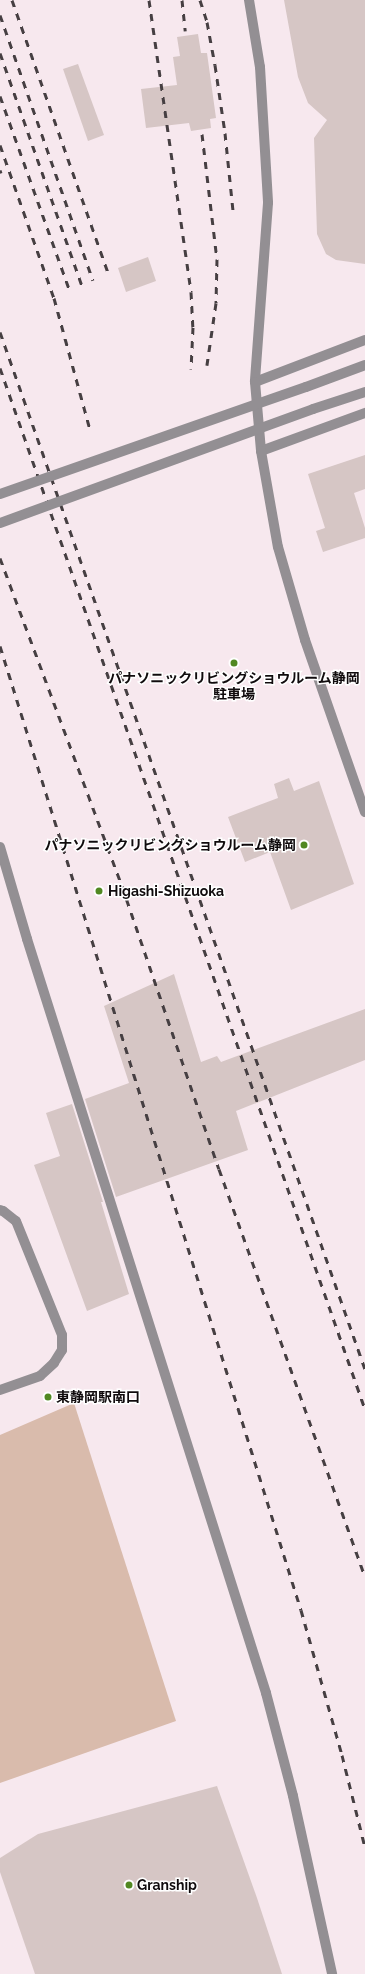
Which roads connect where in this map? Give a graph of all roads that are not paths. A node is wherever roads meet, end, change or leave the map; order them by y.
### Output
1 (249, 0) edge
2 (365, 340) edge
3 (365, 365) edge
4 (255, 382) junction
5 (365, 392) edge
6 (365, 413) edge
7 (260, 451) junction
8 (0, 494) edge
9 (0, 523) edge
10 (365, 812) edge
11 (0, 847) edge
12 (0, 1210) edge
13 (0, 1390) edge
14 (332, 1974) edge

1 - 4 street
2 - 4 street
3 - 8 street, bridge
4 - 7 street
5 - 9 street, bridge
6 - 7 street
7 - 10 street
11 - 14 street
12 - 13 street

